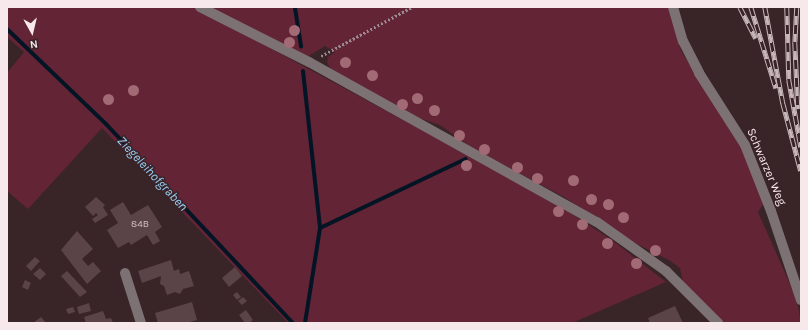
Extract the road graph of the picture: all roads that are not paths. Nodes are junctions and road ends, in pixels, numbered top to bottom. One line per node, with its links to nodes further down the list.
1 (200, 7): 6 (street)
2 (673, 7): 4 (street, Schwarzer Weg)
3 (125, 273): 5 (street)
4 (801, 300)
5 (141, 323)
6 (718, 323)

